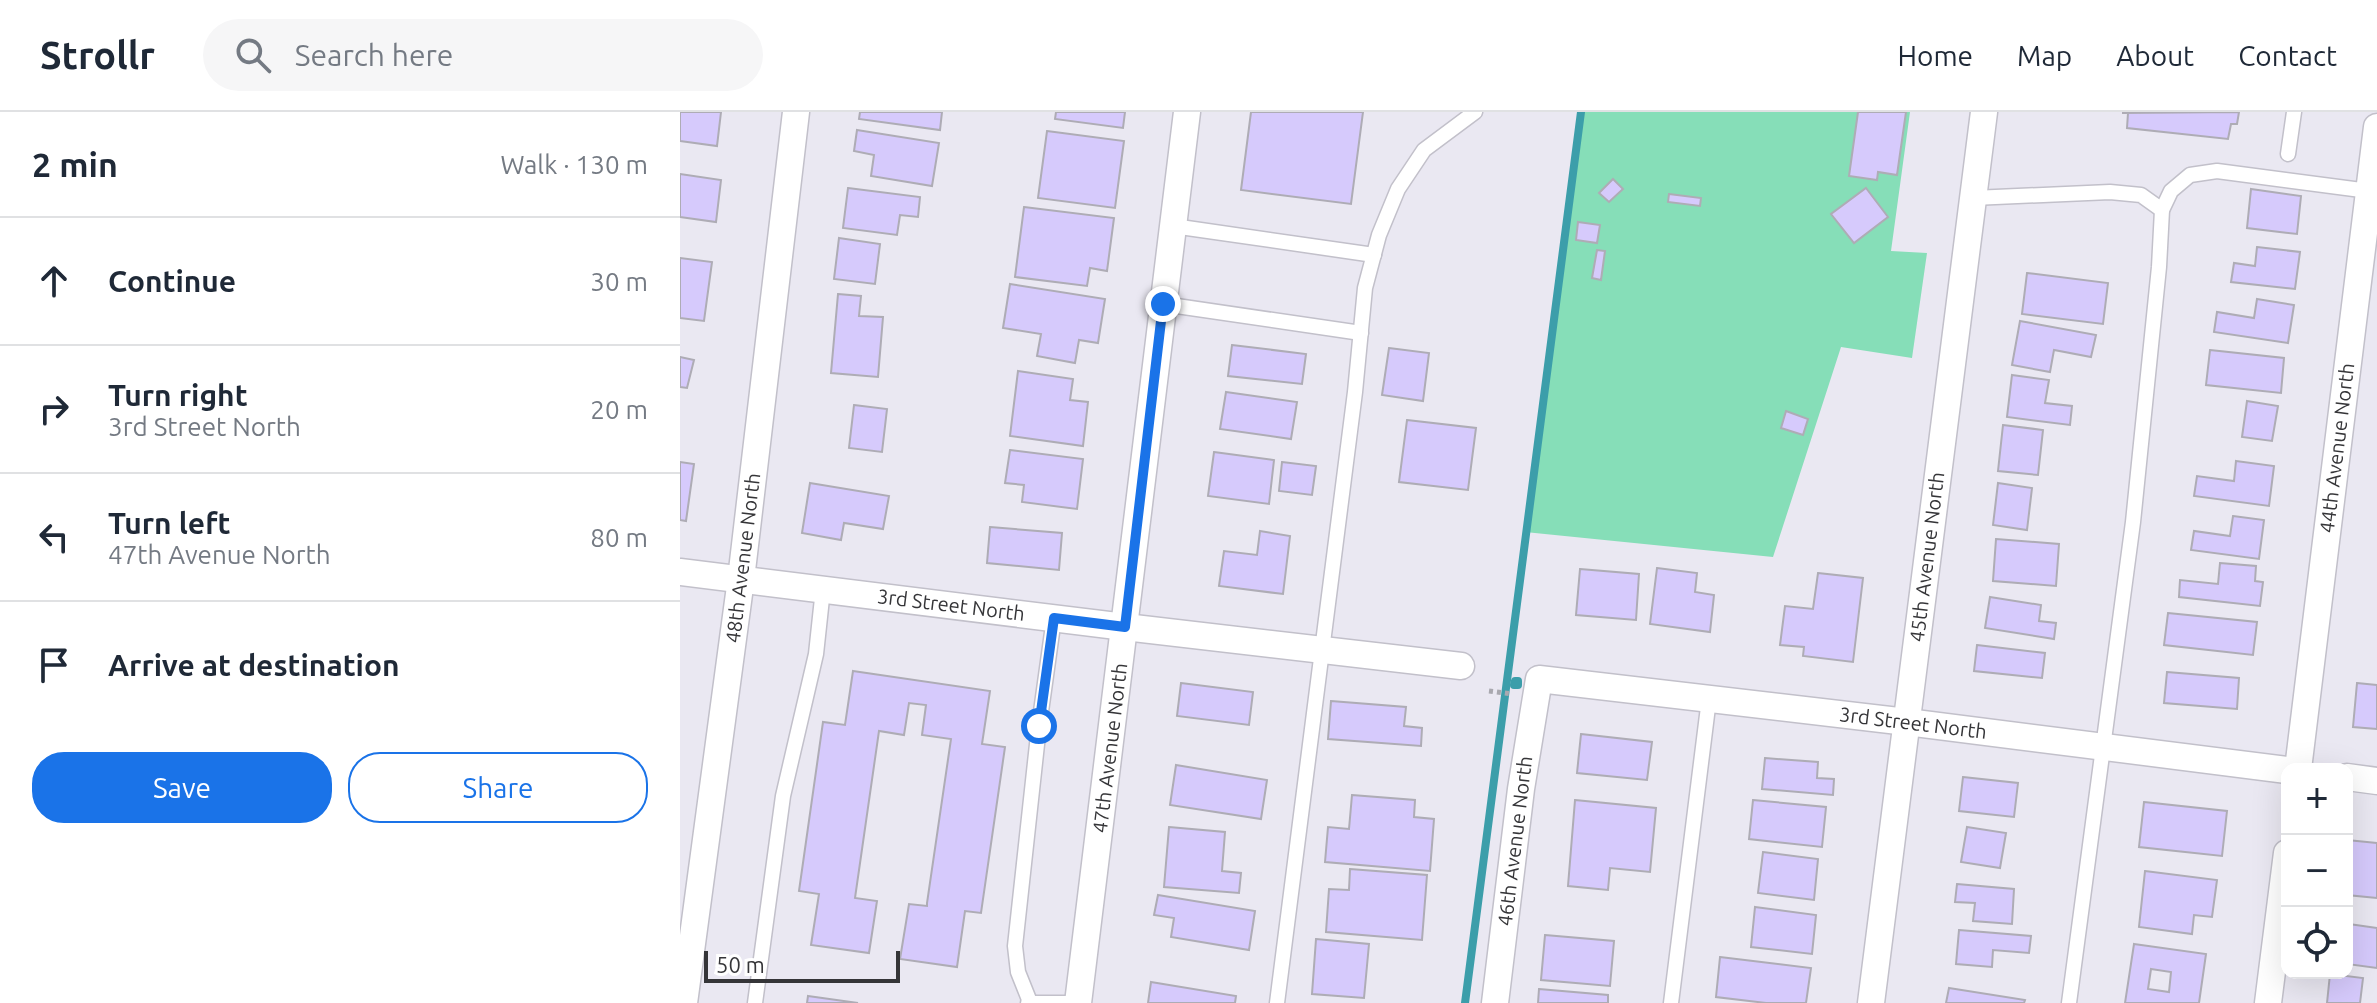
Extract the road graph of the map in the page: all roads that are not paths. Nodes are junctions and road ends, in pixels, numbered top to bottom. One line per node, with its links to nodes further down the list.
1 (796, 112): 16 (street, 48th Avenue North)
2 (1187, 112): 11 (street, 47th Avenue North)
3 (1475, 112): 12 (lane)
4 (1984, 112): 9 (street, 45th Avenue North)
5 (2294, 112): 7 (lane)
6 (2377, 127): 8 (street, 44th Avenue North)
7 (2288, 154)
8 (2369, 191): 10 (lane); 26 (street, 44th Avenue North)
9 (1973, 198): 10 (lane); 24 (street, 45th Avenue North)
10 (2162, 210): 25 (lane)
11 (1173, 226): 12 (lane); 13 (street, 47th Avenue North)
12 (1374, 255): 14 (lane)
13 (1163, 304): 14 (lane); 19 (street, 47th Avenue North)
14 (1361, 333): 20 (lane)
15 (680, 572): 16 (street, 3rd Street North)
16 (741, 579): 17 (street, 3rd Street North); 32 (street, 48th Avenue North)
17 (823, 589): 18 (street, 3rd Street North); 33 (lane)
18 (1054, 618): 19 (street, 3rd Street North); 31 (lane)
19 (1125, 627): 20 (street, 3rd Street North); 35 (street, 47th Avenue North)
20 (1322, 649): 21 (street, 3rd Street North); 36 (lane)
21 (1461, 666)
22 (1539, 679): 23 (street, 3rd Street North); 37 (street, 46th Avenue North)
23 (1709, 699): 24 (street, 3rd Street North); 38 (lane)
24 (1907, 722): 25 (street, 3rd Street North); 39 (street, 45th Avenue North)
25 (2103, 747): 27 (street, 3rd Street North); 40 (lane)
26 (2299, 763)
27 (2281, 769)
28 (2353, 778): 29 (street)
29 (2377, 781)
30 (2281, 900): 41 (street)
31 (1029, 1002): 34 (lane)
32 (684, 1003)
33 (755, 1003)
34 (1071, 1003)
35 (1078, 1003)
36 (1277, 1003)
37 (1495, 1003)
38 (1671, 1003)
39 (1871, 1003)
40 (2069, 1003)
41 (2268, 1003)

